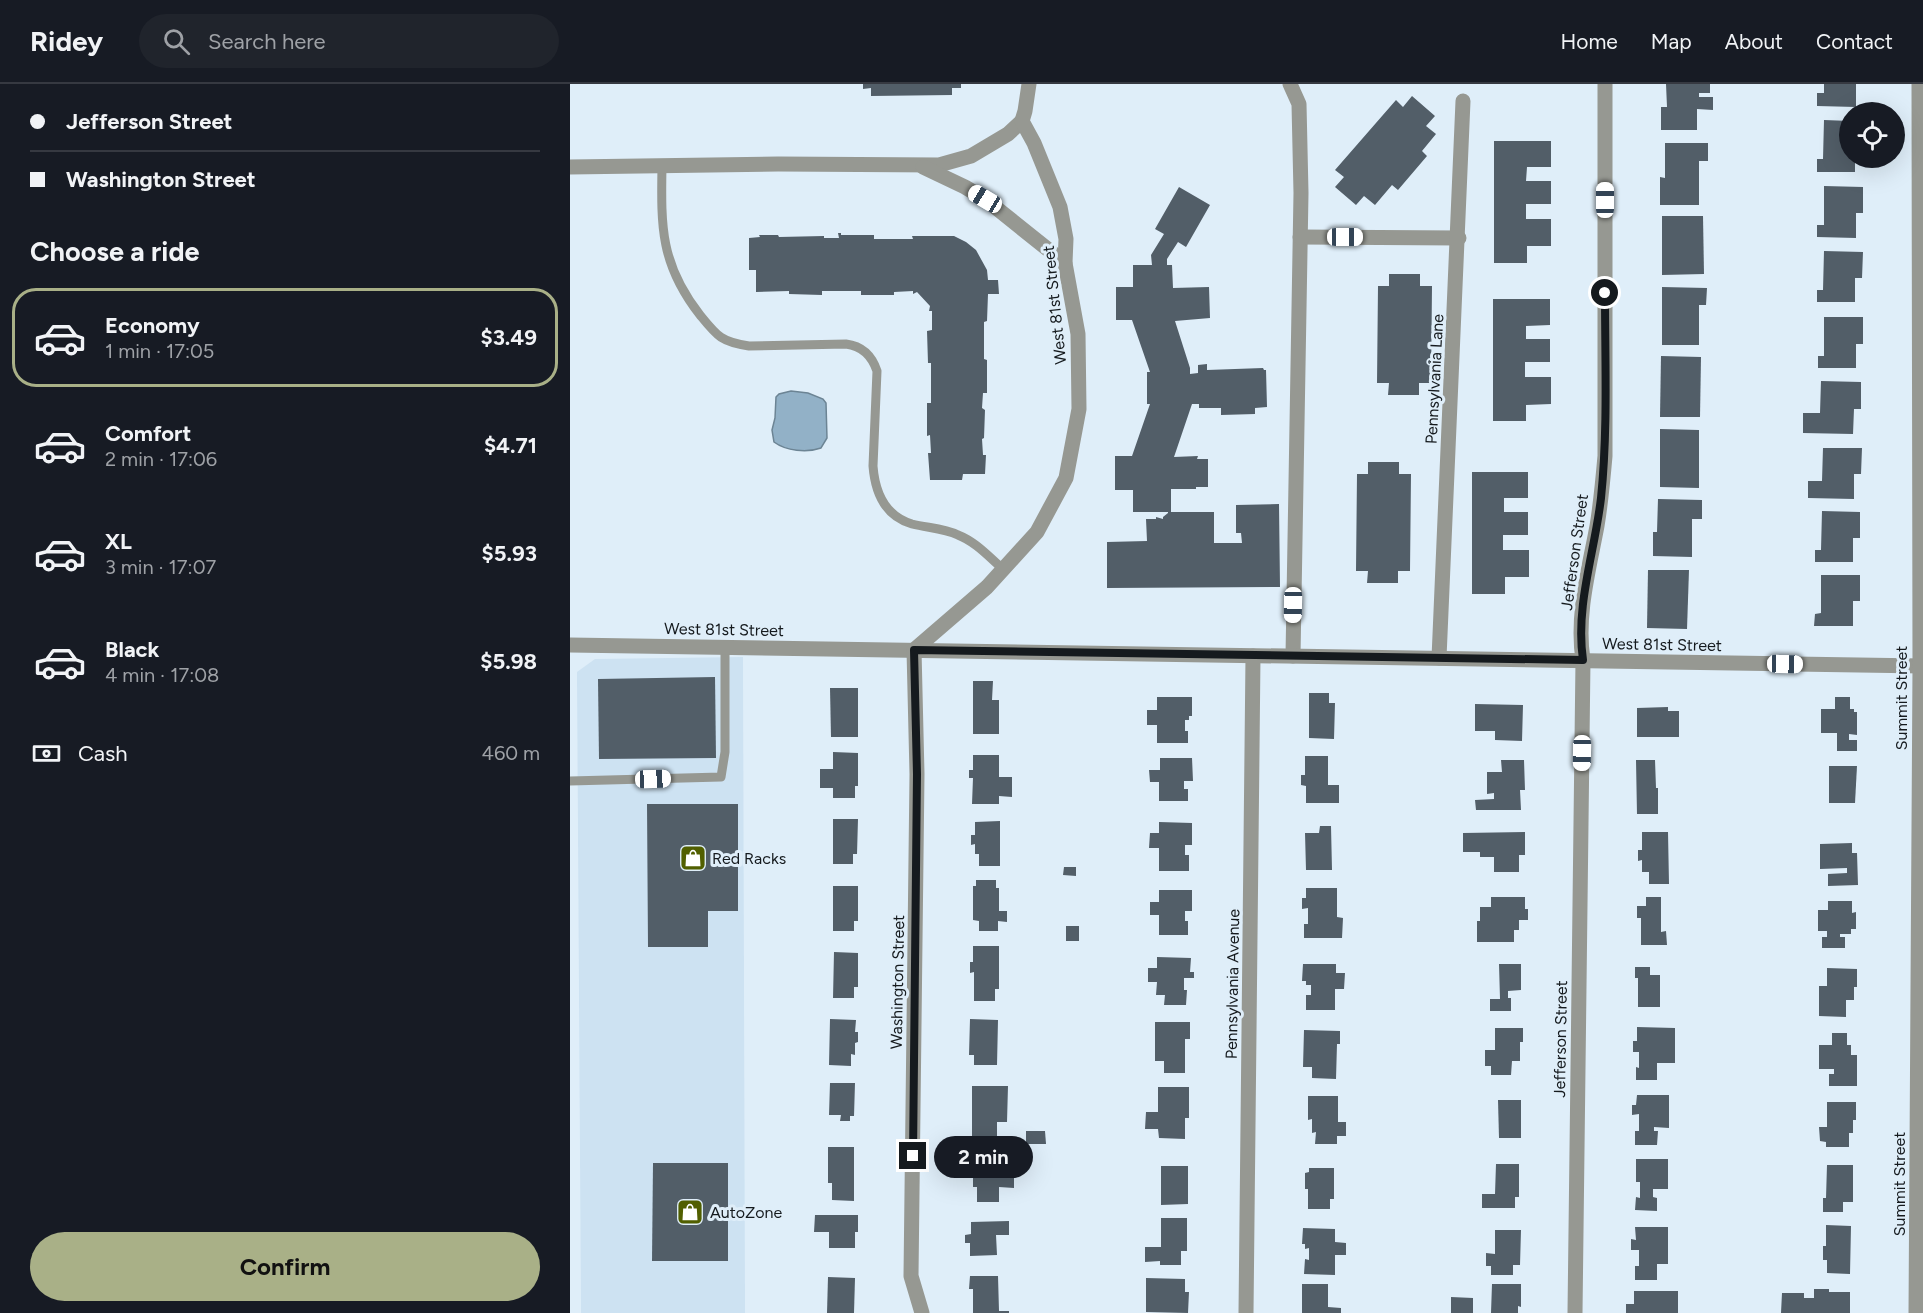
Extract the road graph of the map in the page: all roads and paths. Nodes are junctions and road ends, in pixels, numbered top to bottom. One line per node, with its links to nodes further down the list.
1 (1029, 84): 6 (street)
2 (1290, 84): 10 (street)
3 (1605, 84): 20 (street, Jefferson Street)
4 (1919, 84): 21 (street, Summit Street)
5 (1463, 101): 11 (street, Pennsylvania Lane)
6 (1022, 121): 8 (street); 12 (street, West 81st Street)
7 (662, 165): 8 (street); 9 (street); 13 (lane)
8 (920, 166): 12 (street)
9 (570, 167)
10 (1300, 237): 11 (street); 18 (street)
11 (1459, 238): 19 (street, Pennsylvania Lane)
12 (1065, 263): 13 (street, West 81st Street)
13 (1003, 569): 16 (street, West 81st Street)
14 (570, 645): 15 (street, West 81st Street)
15 (725, 647): 16 (street, West 81st Street); 22 (lane)
16 (914, 650): 17 (street, West 81st Street); 23 (street, Washington Street)
17 (1253, 656): 18 (street, West 81st Street); 24 (street, Pennsylvania Avenue)
18 (1293, 656): 19 (street, West 81st Street)
19 (1439, 658): 20 (street, West 81st Street)
20 (1583, 660): 21 (street, West 81st Street); 25 (street, Jefferson Street)
21 (1921, 666): 26 (street, Summit Street)
22 (570, 781)
23 (922, 1313)
24 (1246, 1313)
25 (1575, 1313)
26 (1916, 1313)

